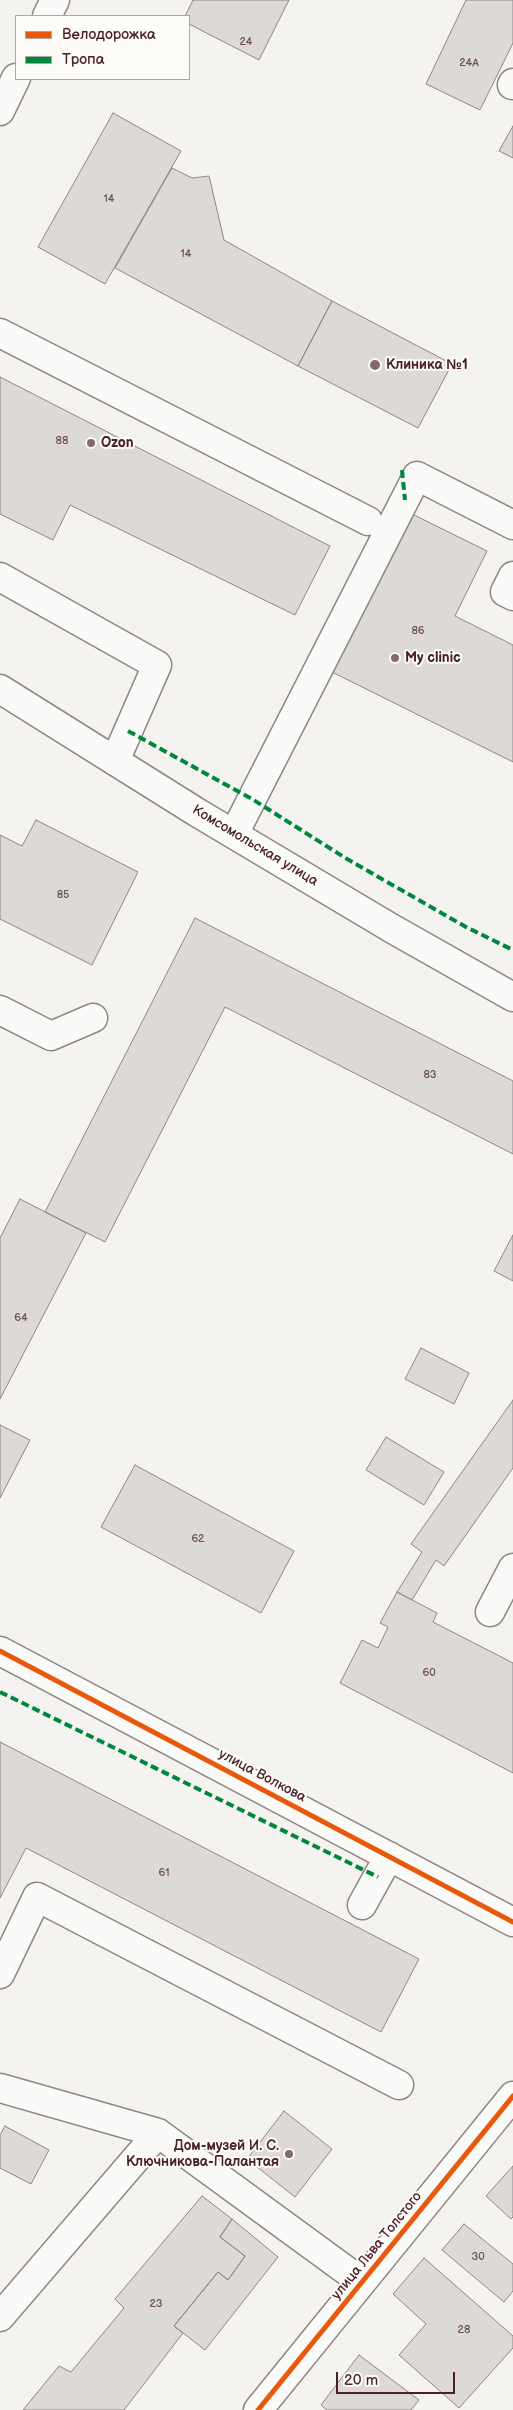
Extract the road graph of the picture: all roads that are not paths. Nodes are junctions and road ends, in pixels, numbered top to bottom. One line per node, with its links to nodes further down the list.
1 (55, 0): 2 (street)
2 (48, 15)
3 (15, 80): 4 (street)
4 (0, 111)
5 (0, 333): 6 (street)
6 (368, 521)
7 (513, 525): 13 (street)
8 (513, 576): 10 (street)
9 (0, 577): 12 (street)
10 (513, 596)
11 (0, 689): 12 (street, Комсомольская улица)
12 (115, 761): 13 (street, Комсомольская улица)
13 (234, 834): 14 (street, Комсомольская улица)
14 (513, 997)
15 (0, 1010): 16 (street)
16 (93, 1018)
17 (513, 1568): 18 (street)
18 (490, 1612)
19 (0, 1651): 20 (street, улица Волкова)
20 (389, 1856): 21 (street); 22 (street, улица Волкова)
21 (362, 1905)
22 (513, 1922)
23 (0, 1974): 24 (street)
24 (399, 2085)
25 (0, 2088): 27 (street)
26 (513, 2096): 28 (street, улица Льва Толстого)
27 (158, 2133): 28 (street); 29 (street)
28 (362, 2282): 30 (street, улица Льва Толстого)
29 (0, 2317)
30 (258, 2410)

